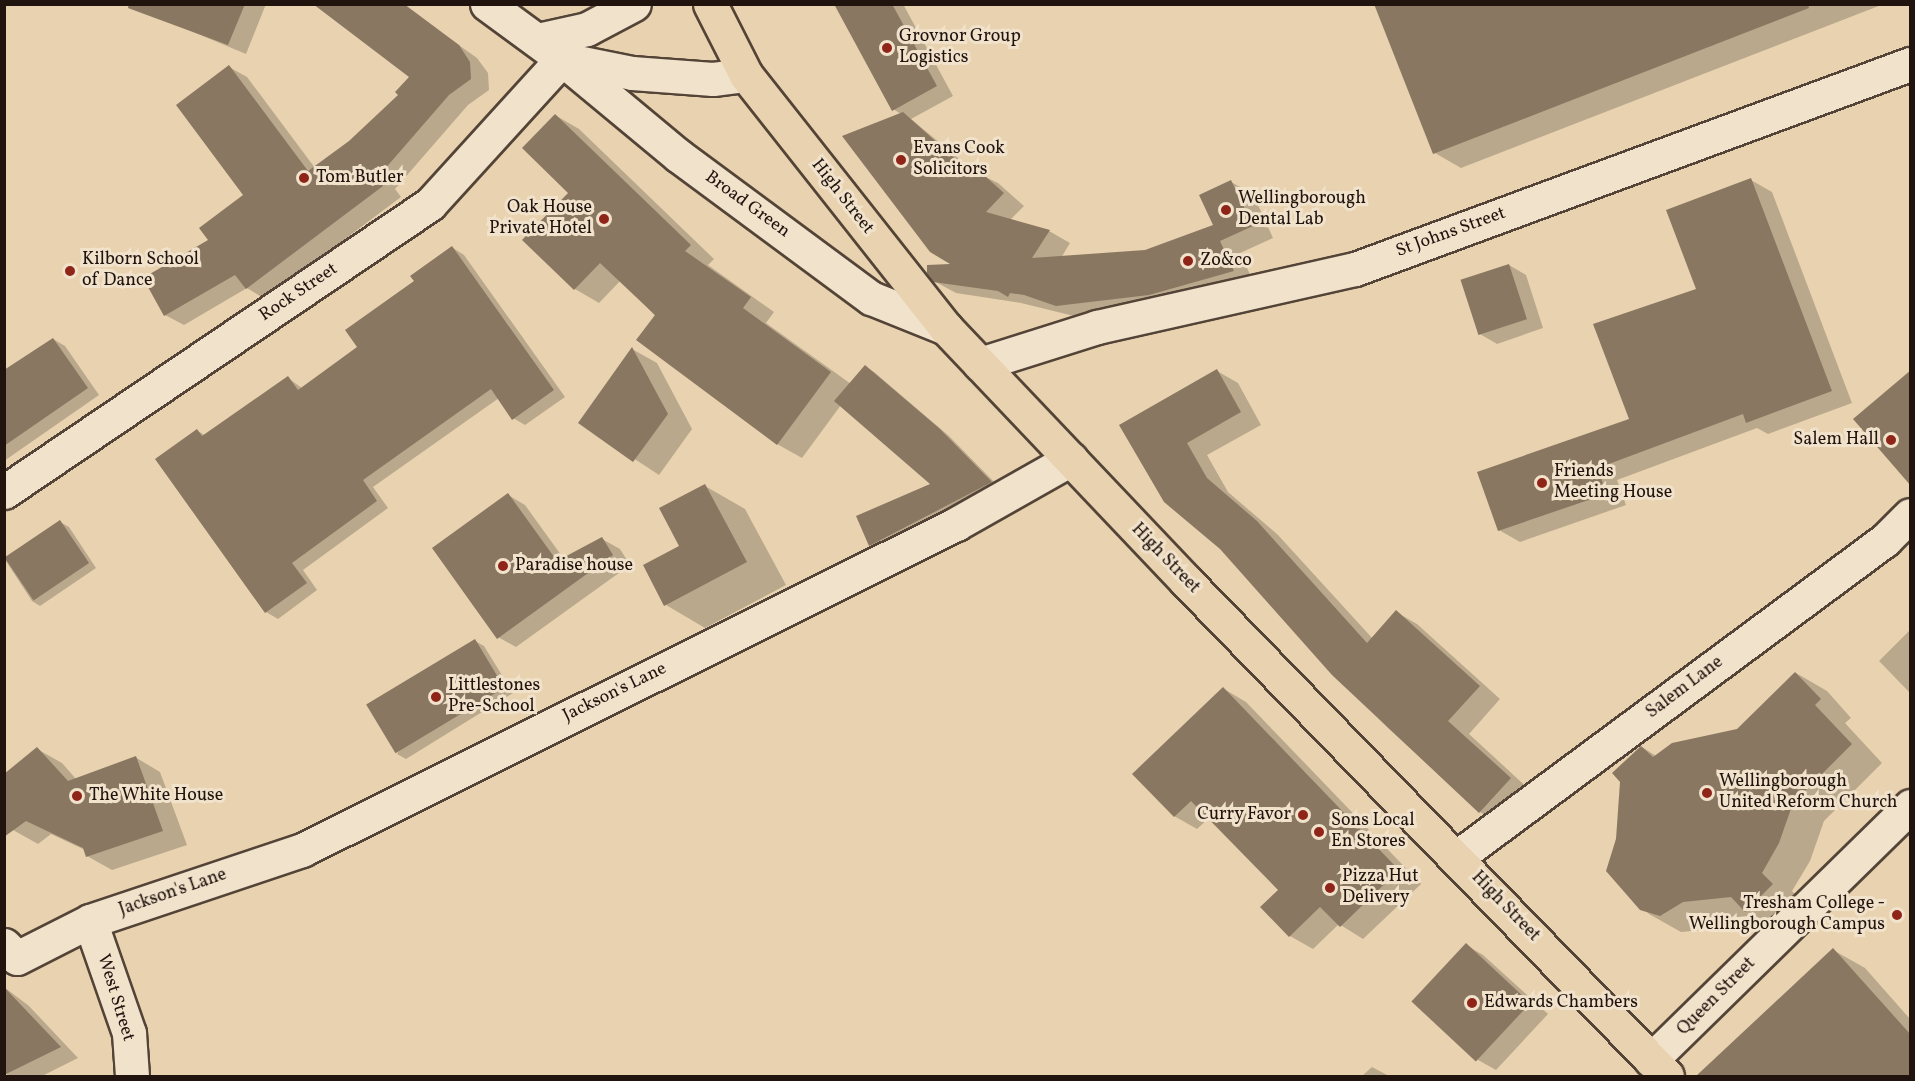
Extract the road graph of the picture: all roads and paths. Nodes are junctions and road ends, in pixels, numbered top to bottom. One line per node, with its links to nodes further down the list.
1 (487, 4): 4 (street, Broad Green)
2 (634, 4): 4 (street)
3 (710, 4): 6 (main road, High Street)
4 (550, 49): 6 (street, Broad Green); 7 (street, Broad Green); 10 (street, Rock Street)
5 (1911, 64): 8 (street, St Johns Street)
6 (746, 75): 7 (main road, High Street)
7 (946, 328): 8 (main road, High Street)
8 (980, 364): 9 (main road, High Street)
9 (1071, 459): 13 (main road, High Street); 14 (street, Jackson's Lane)
10 (4, 492)
11 (1911, 515): 13 (street, Salem Lane)
12 (1911, 806): 16 (street, Queen Street)
13 (1457, 857): 16 (main road, High Street)
14 (90, 921): 15 (street, Jackson's Lane); 17 (street, West Street)
15 (10, 952)
16 (1659, 1068)
17 (132, 1077)

